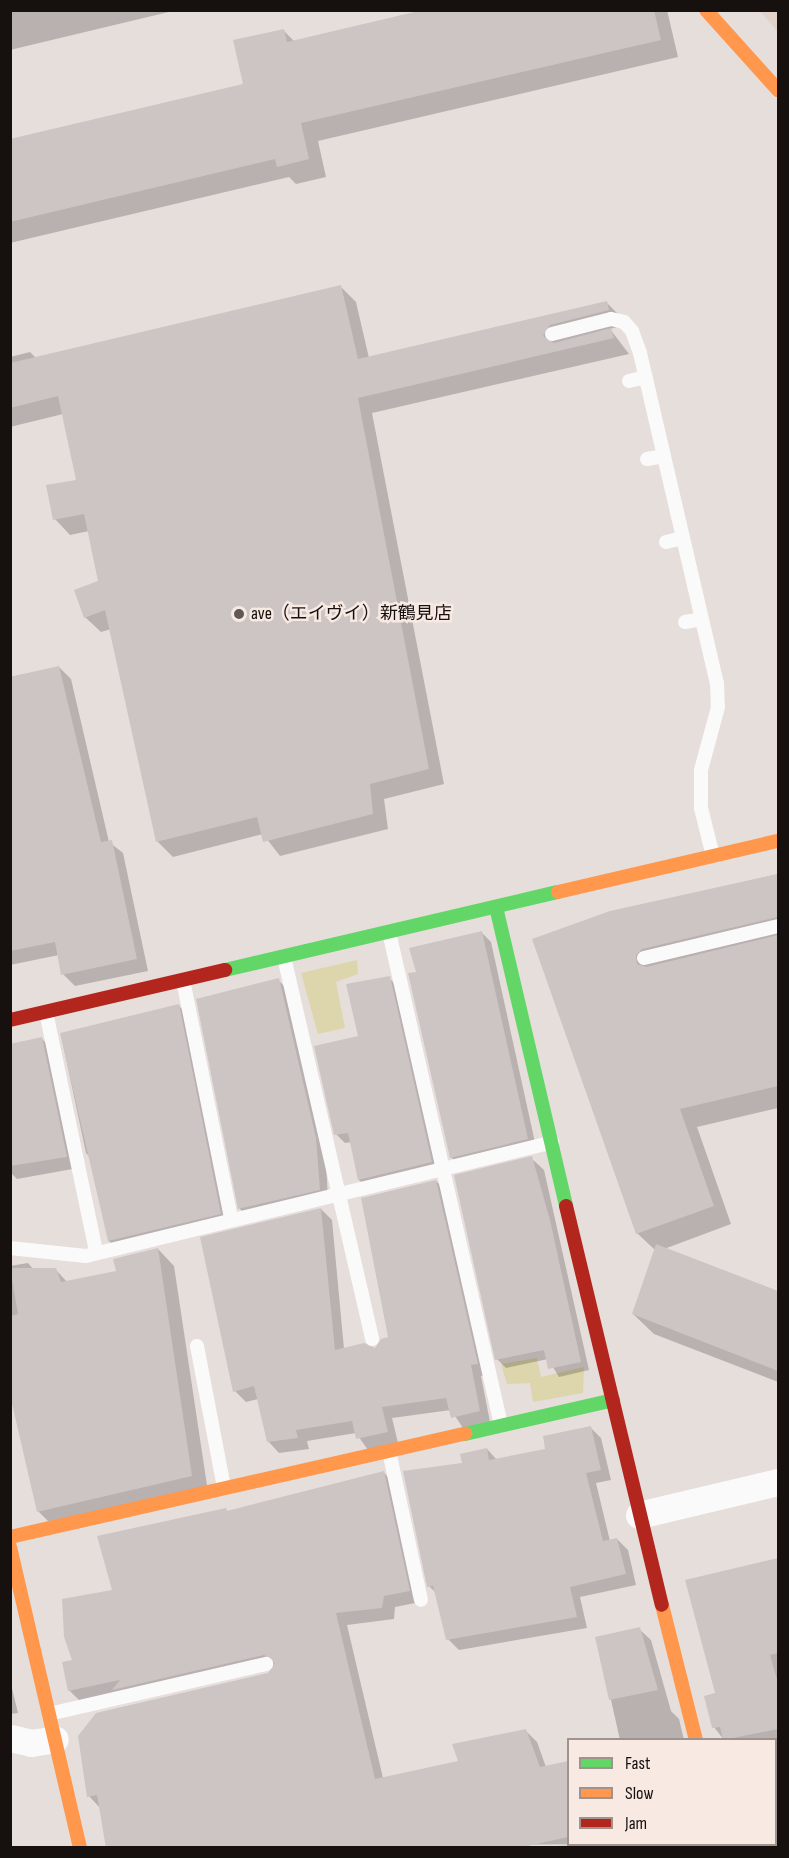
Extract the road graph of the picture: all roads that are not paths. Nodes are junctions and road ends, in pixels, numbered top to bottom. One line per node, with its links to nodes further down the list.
1 (706, 10): 2 (street)
2 (778, 90)
3 (552, 334): 4 (lane)
4 (646, 377): 5 (lane); 6 (lane)
5 (629, 381)
6 (664, 456): 7 (lane); 8 (lane)
7 (647, 459)
8 (683, 537): 9 (lane); 10 (lane)
9 (666, 542)
10 (702, 619): 11 (lane); 13 (lane)
11 (685, 622)
12 (778, 841): 13 (street)
13 (713, 856): 14 (street)
14 (496, 907): 16 (street); 22 (street)
15 (778, 926): 18 (lane)
16 (389, 932): 17 (street); 23 (lane)
17 (284, 957): 19 (street); 24 (lane)
18 (644, 958)
19 (183, 980): 20 (street); 25 (lane)
20 (46, 1012): 21 (street); 27 (lane)
21 (10, 1020)
22 (552, 1142): 23 (lane); 30 (street)
23 (443, 1168): 24 (lane); 31 (lane)
24 (338, 1193): 25 (lane); 28 (lane)
25 (231, 1220): 27 (lane)
26 (10, 1248): 27 (lane)
27 (96, 1252)
28 (372, 1339)
29 (196, 1346): 34 (lane)
30 (613, 1400): 31 (street); 35 (street)
31 (501, 1425): 32 (street)
32 (389, 1451): 34 (street); 38 (lane)
33 (778, 1482): 35 (street)
34 (224, 1488): 36 (street)
35 (639, 1515): 42 (street)
36 (10, 1537)
37 (10, 1547): 40 (street)
38 (421, 1600)
39 (266, 1664): 40 (lane)
40 (52, 1727): 41 (street); 43 (street)
41 (10, 1738)
42 (695, 1738)
43 (80, 1848)

